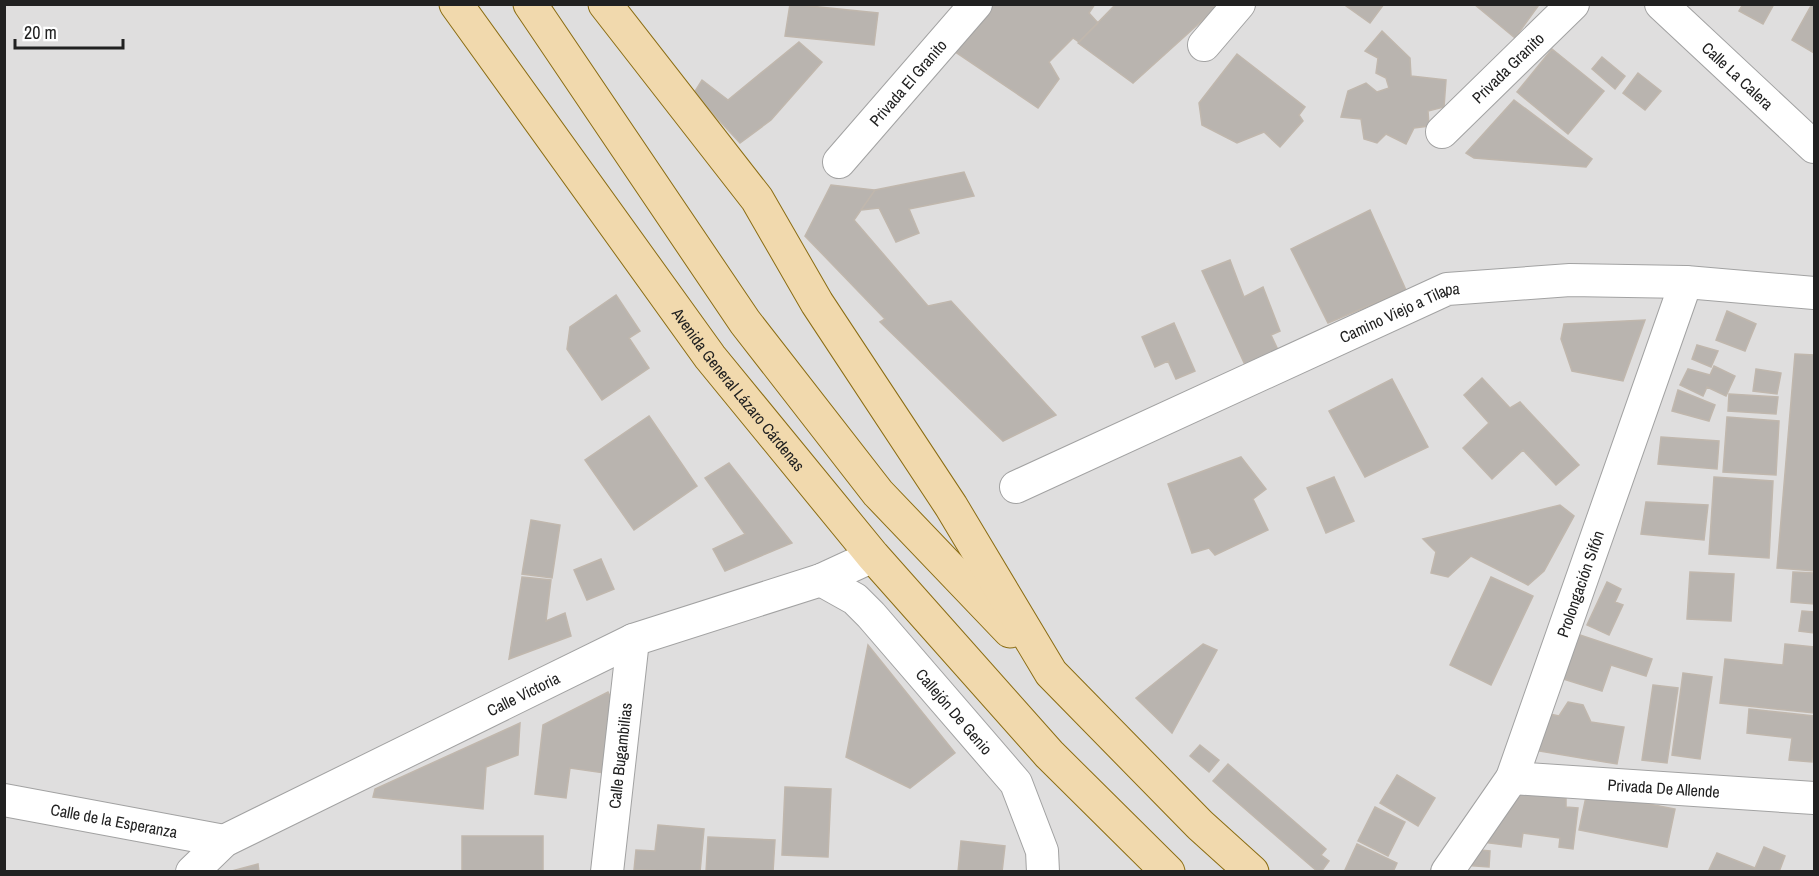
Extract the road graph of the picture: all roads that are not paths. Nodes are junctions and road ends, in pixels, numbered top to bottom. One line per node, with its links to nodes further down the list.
1 (456, 4): 15 (main road, Avenida General Lázaro Cárdenas)
2 (530, 4): 18 (main road)
3 (605, 4): 18 (main road)
4 (976, 4): 11 (street, Privada El Granito)
5 (1239, 4): 8 (street)
6 (1573, 4): 9 (street, Privada Granito)
7 (1661, 4): 10 (street, Calle La Calera)
8 (1204, 45)
9 (1442, 132)
10 (1815, 147)
11 (839, 162)
12 (1686, 282): 13 (street, Camino Viejo a Tilapa); 14 (street, Camino Viejo a Tilapa); 19 (street, Prolongación Sifón)
13 (1815, 293)
14 (1016, 487)
15 (873, 556): 16 (street, Calle Victoria); 26 (main road, Avenida General Lázaro Cárdenas)
16 (821, 580): 17 (street, Calle Victoria); 25 (street, Callejón De Genio)
17 (633, 640): 22 (street, Calle Victoria); 24 (street, Calle Bugambilias)
18 (1051, 673): 27 (main road)
19 (1512, 778): 20 (street, Privada De Allende); 28 (street, Prolongación Sifón)
20 (1815, 798)
21 (4, 800): 22 (street, Calle de la Esperanza)
22 (224, 841): 23 (street, Calle Victoria)
23 (192, 872)
24 (607, 872)
25 (1043, 872)
26 (1168, 872)
27 (1252, 872)
28 (1447, 872)

